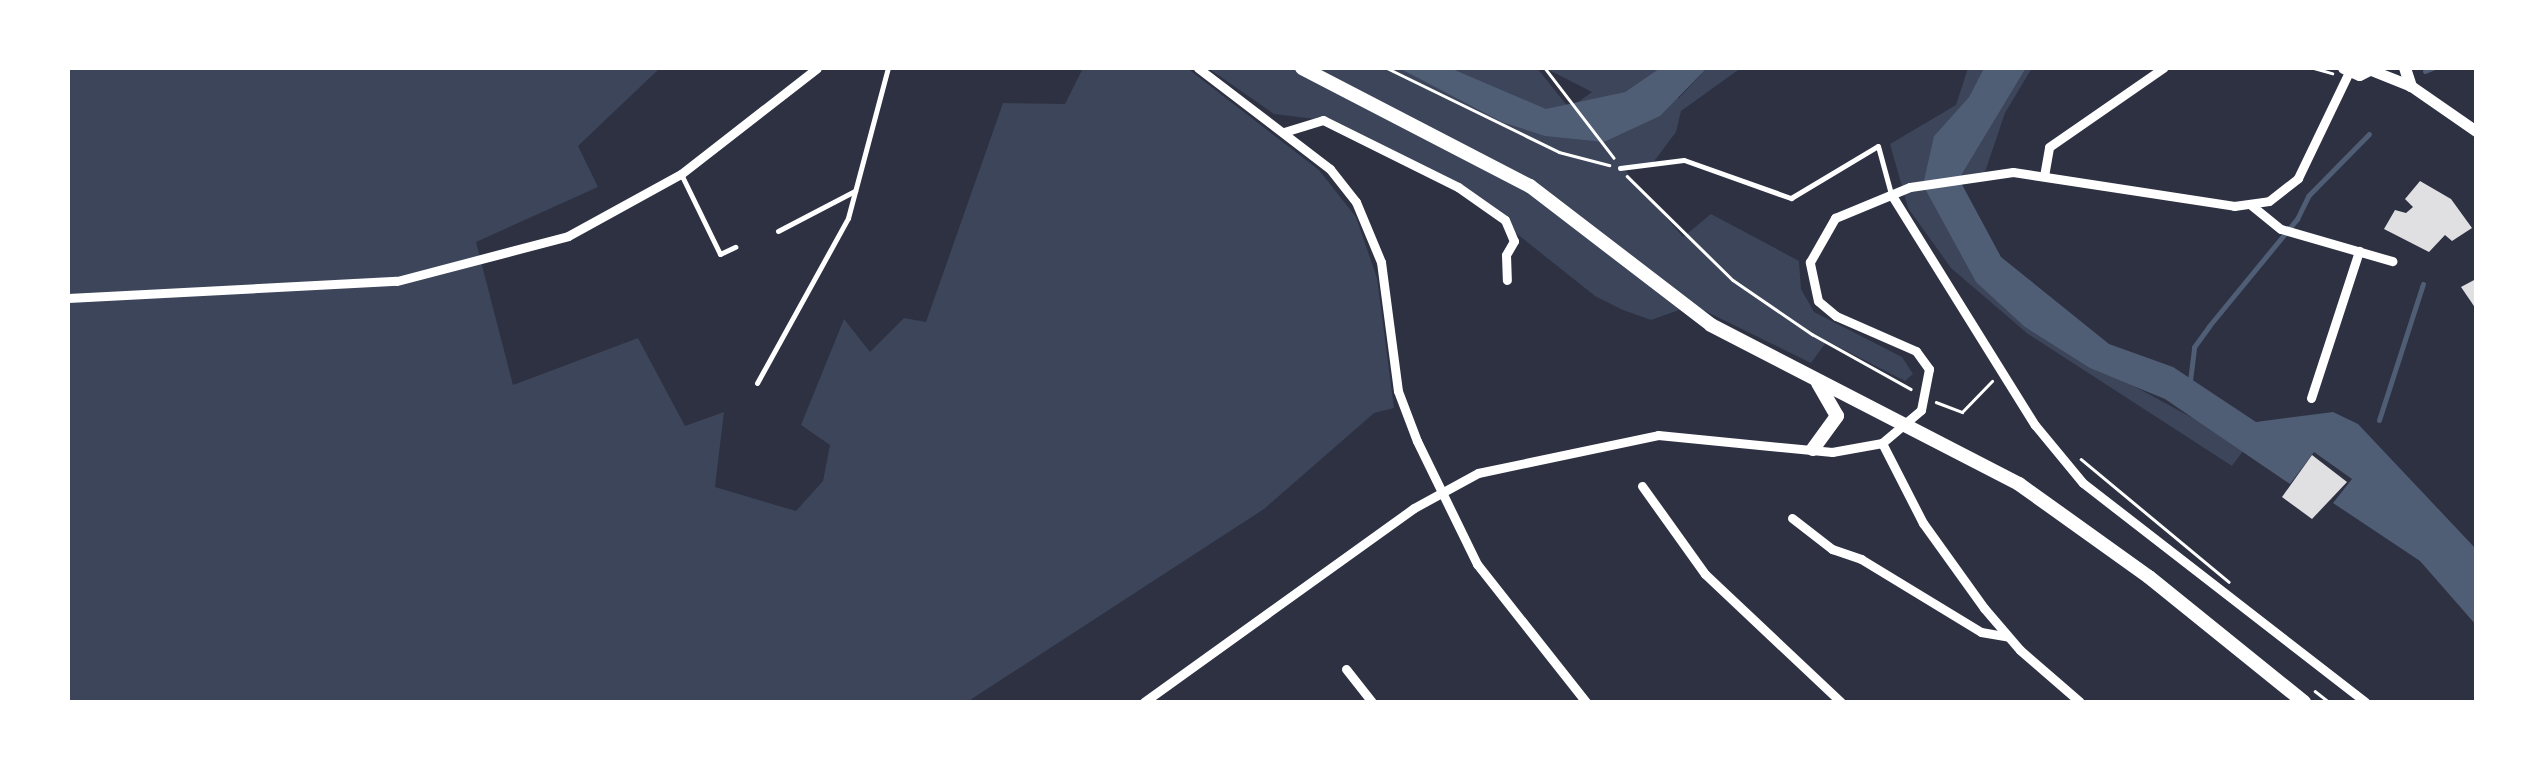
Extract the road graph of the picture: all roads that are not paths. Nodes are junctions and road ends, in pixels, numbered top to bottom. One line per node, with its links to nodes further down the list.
1 (817, 68): 13 (street)
2 (888, 68): 15 (lane)
3 (1198, 68): 11 (street)
4 (1302, 68): 24 (main road)
5 (2163, 68): 14 (street)
6 (2405, 68): 9 (main road)
7 (2372, 69): 8 (main road); 9 (street)
8 (2341, 71): 17 (street)
9 (2411, 86): 10 (street)
10 (2476, 131)
11 (1284, 132): 22 (street); 31 (street)
12 (1620, 168): 16 (lane)
13 (681, 174): 19 (lane); 23 (street)
14 (2044, 176): 16 (street); 17 (street)
15 (857, 190): 18 (lane); 25 (lane)
16 (1891, 194): 27 (street); 41 (street)
17 (2251, 206): 20 (street)
18 (778, 231)
19 (735, 247)
20 (2359, 250): 21 (street); 26 (street)
21 (2392, 261)
22 (1507, 280)
23 (68, 298)
24 (1815, 379): 27 (main road); 29 (main road)
25 (757, 383)
26 (2310, 398)
27 (1903, 421): 28 (street); 40 (main road)
28 (1882, 443): 29 (street); 33 (street)
29 (1813, 449): 31 (street)
30 (1642, 486): 38 (street)
31 (1443, 488): 35 (street); 37 (street)
32 (1792, 518): 33 (street)
33 (2008, 637): 39 (street)
34 (1346, 668): 36 (street)
35 (1144, 702)
36 (1372, 702)
37 (1586, 702)
38 (1841, 702)
39 (2080, 702)
40 (2304, 702)
41 (2365, 702)

